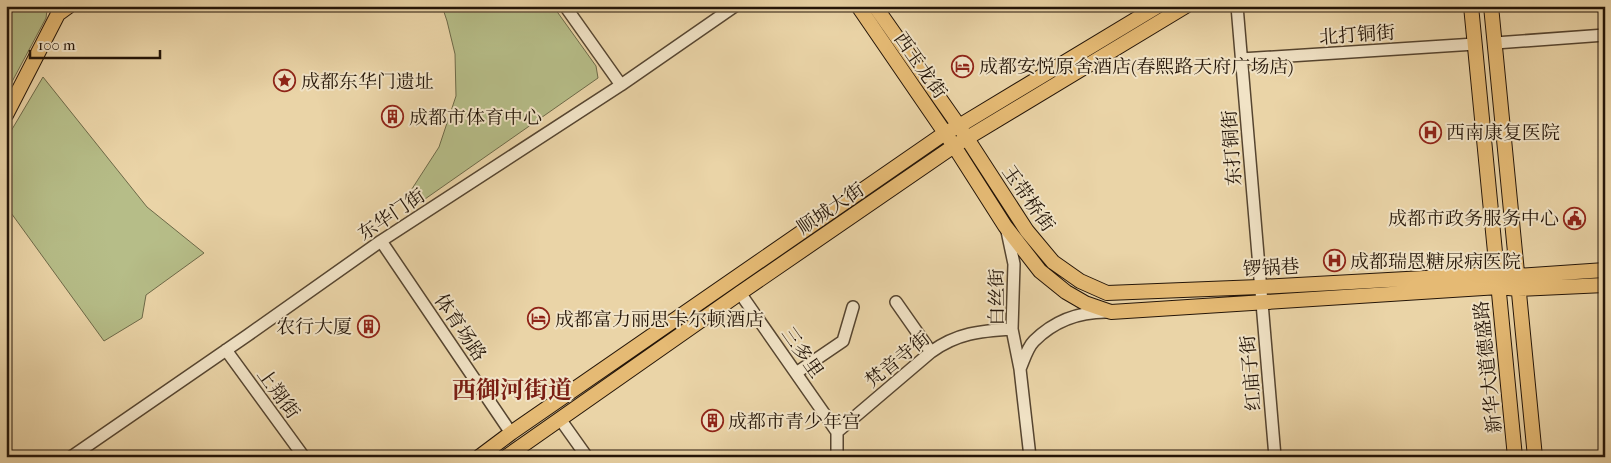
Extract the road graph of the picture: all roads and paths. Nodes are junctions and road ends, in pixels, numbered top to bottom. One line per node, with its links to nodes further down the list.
1 (565, 6): 15 (street)
2 (735, 6): 15 (street, 东华门街)
3 (858, 6): 18 (main road, 西玉龙街)
4 (875, 6): 17 (main road, 西玉龙街)
5 (1158, 6): 17 (main road, 顺城大街)
6 (1186, 6): 19 (main road, 顺城大街)
7 (1236, 6): 14 (street, 东打铜街)
8 (1471, 6): 13 (main road, 新华大道德盛路)
9 (1491, 6): 12 (main road, 新华大道德盛路)
10 (61, 9): 16 (main road)
11 (1605, 35): 12 (street)
12 (1494, 43): 26 (main road, 新华大道德盛路)
13 (1475, 44): 14 (street, 北打铜街); 25 (main road, 新华大道德盛路)
14 (1241, 59): 28 (street, 东打铜街)
15 (622, 85): 22 (street, 东华门街)
16 (6, 115)
17 (958, 126): 18 (main road, 顺城大街); 19 (main road, 玉带桥街)
18 (945, 133): 20 (main road, 西玉龙街); 41 (main road, 顺城大街)
19 (966, 138): 20 (main road, 顺城大街); 24 (main road, 玉带桥街)
20 (954, 146): 21 (main road, 西玉龙街); 29 (main road, 顺城大街)
21 (1005, 226): 33 (main road, 西玉龙街); 34 (street, 白丝街)
22 (381, 241): 35 (street, 东华门街); 41 (street, 体育场路)
23 (1605, 270): 26 (main road)
24 (1080, 281): 28 (main road, 锣锅巷)
25 (1498, 281): 26 (main road); 28 (main road, 锣锅巷); 31 (main road, 锣锅巷); 50 (main road, 新华大道德盛路)
26 (1518, 282): 27 (main road); 51 (main road, 新华大道德盛路)
27 (1605, 285)
28 (1259, 287): 31 (street, 红庙子街)
29 (740, 293): 38 (street, 三多里); 39 (main road, 顺城大街)
30 (896, 302): 36 (street)
31 (1261, 302): 33 (main road, 锣锅巷); 49 (street, 红庙子街)
32 (852, 307): 38 (street)
33 (1111, 312): 37 (street)
34 (1012, 329): 36 (street, 梵音寺街); 37 (street, 白丝街)
35 (226, 350): 42 (street, 东华门街); 43 (street, 上翔街)
36 (931, 352): 40 (street, 梵音寺街)
37 (1020, 369): 48 (street, 白丝街)
38 (796, 373): 40 (street, 三多里)
39 (560, 419): 45 (main road, 顺城大街); 46 (street)
40 (836, 432): 47 (street)
41 (511, 433): 44 (main road, 顺城大街)
42 (71, 457)
43 (304, 457)
44 (479, 457)
45 (506, 457)
46 (587, 457)
47 (837, 457)
48 (1030, 457)
49 (1275, 457)
50 (1515, 457)
51 (1535, 457)

